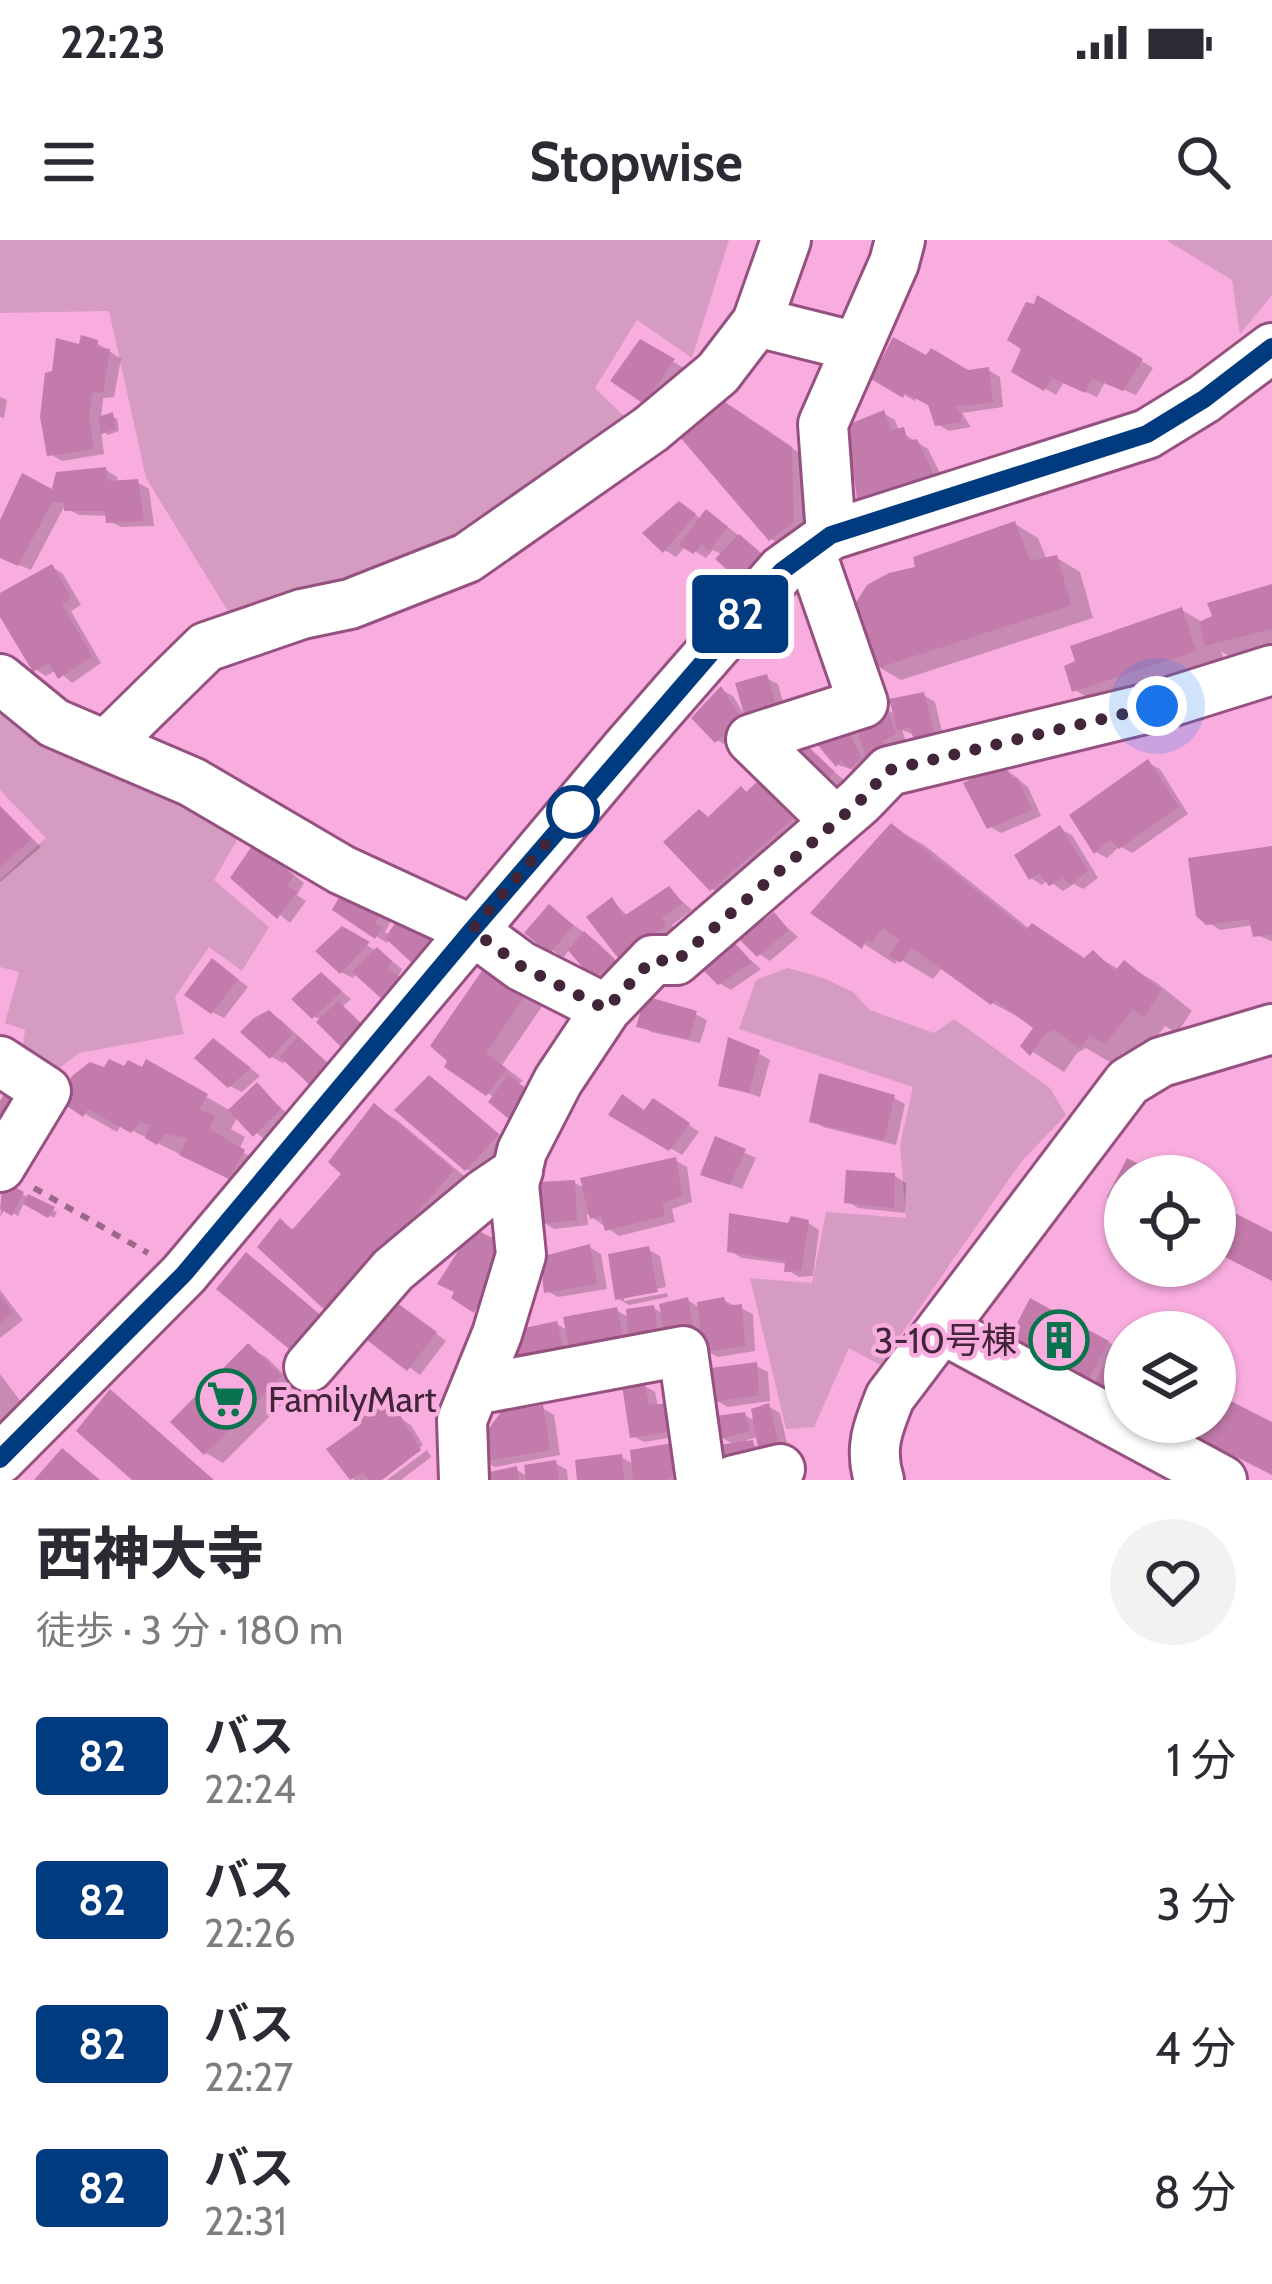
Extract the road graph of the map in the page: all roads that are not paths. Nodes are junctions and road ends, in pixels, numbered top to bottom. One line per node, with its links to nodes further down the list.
1 (786, 240): 3 (street)
2 (900, 240): 4 (street)
3 (757, 322): 4 (street); 9 (street)
4 (857, 347): 6 (street)
5 (1272, 348): 6 (street)
6 (821, 543): 10 (street); 11 (street)
7 (1272, 670): 10 (street)
8 (0, 679): 9 (street)
9 (106, 745): 11 (street)
10 (848, 812): 12 (street)
11 (472, 930): 12 (street); 20 (street)
12 (606, 1009): 15 (street)
13 (1272, 1029): 17 (street)
14 (0, 1061): 16 (street)
15 (518, 1172): 18 (street); 19 (street)
16 (10, 1174)
17 (942, 1329): 23 (street); 24 (street)
18 (309, 1367)
19 (475, 1390): 21 (street); 22 (street)
20 (0, 1459)
21 (464, 1480)
22 (700, 1480)
23 (878, 1480)
24 (1222, 1480)

